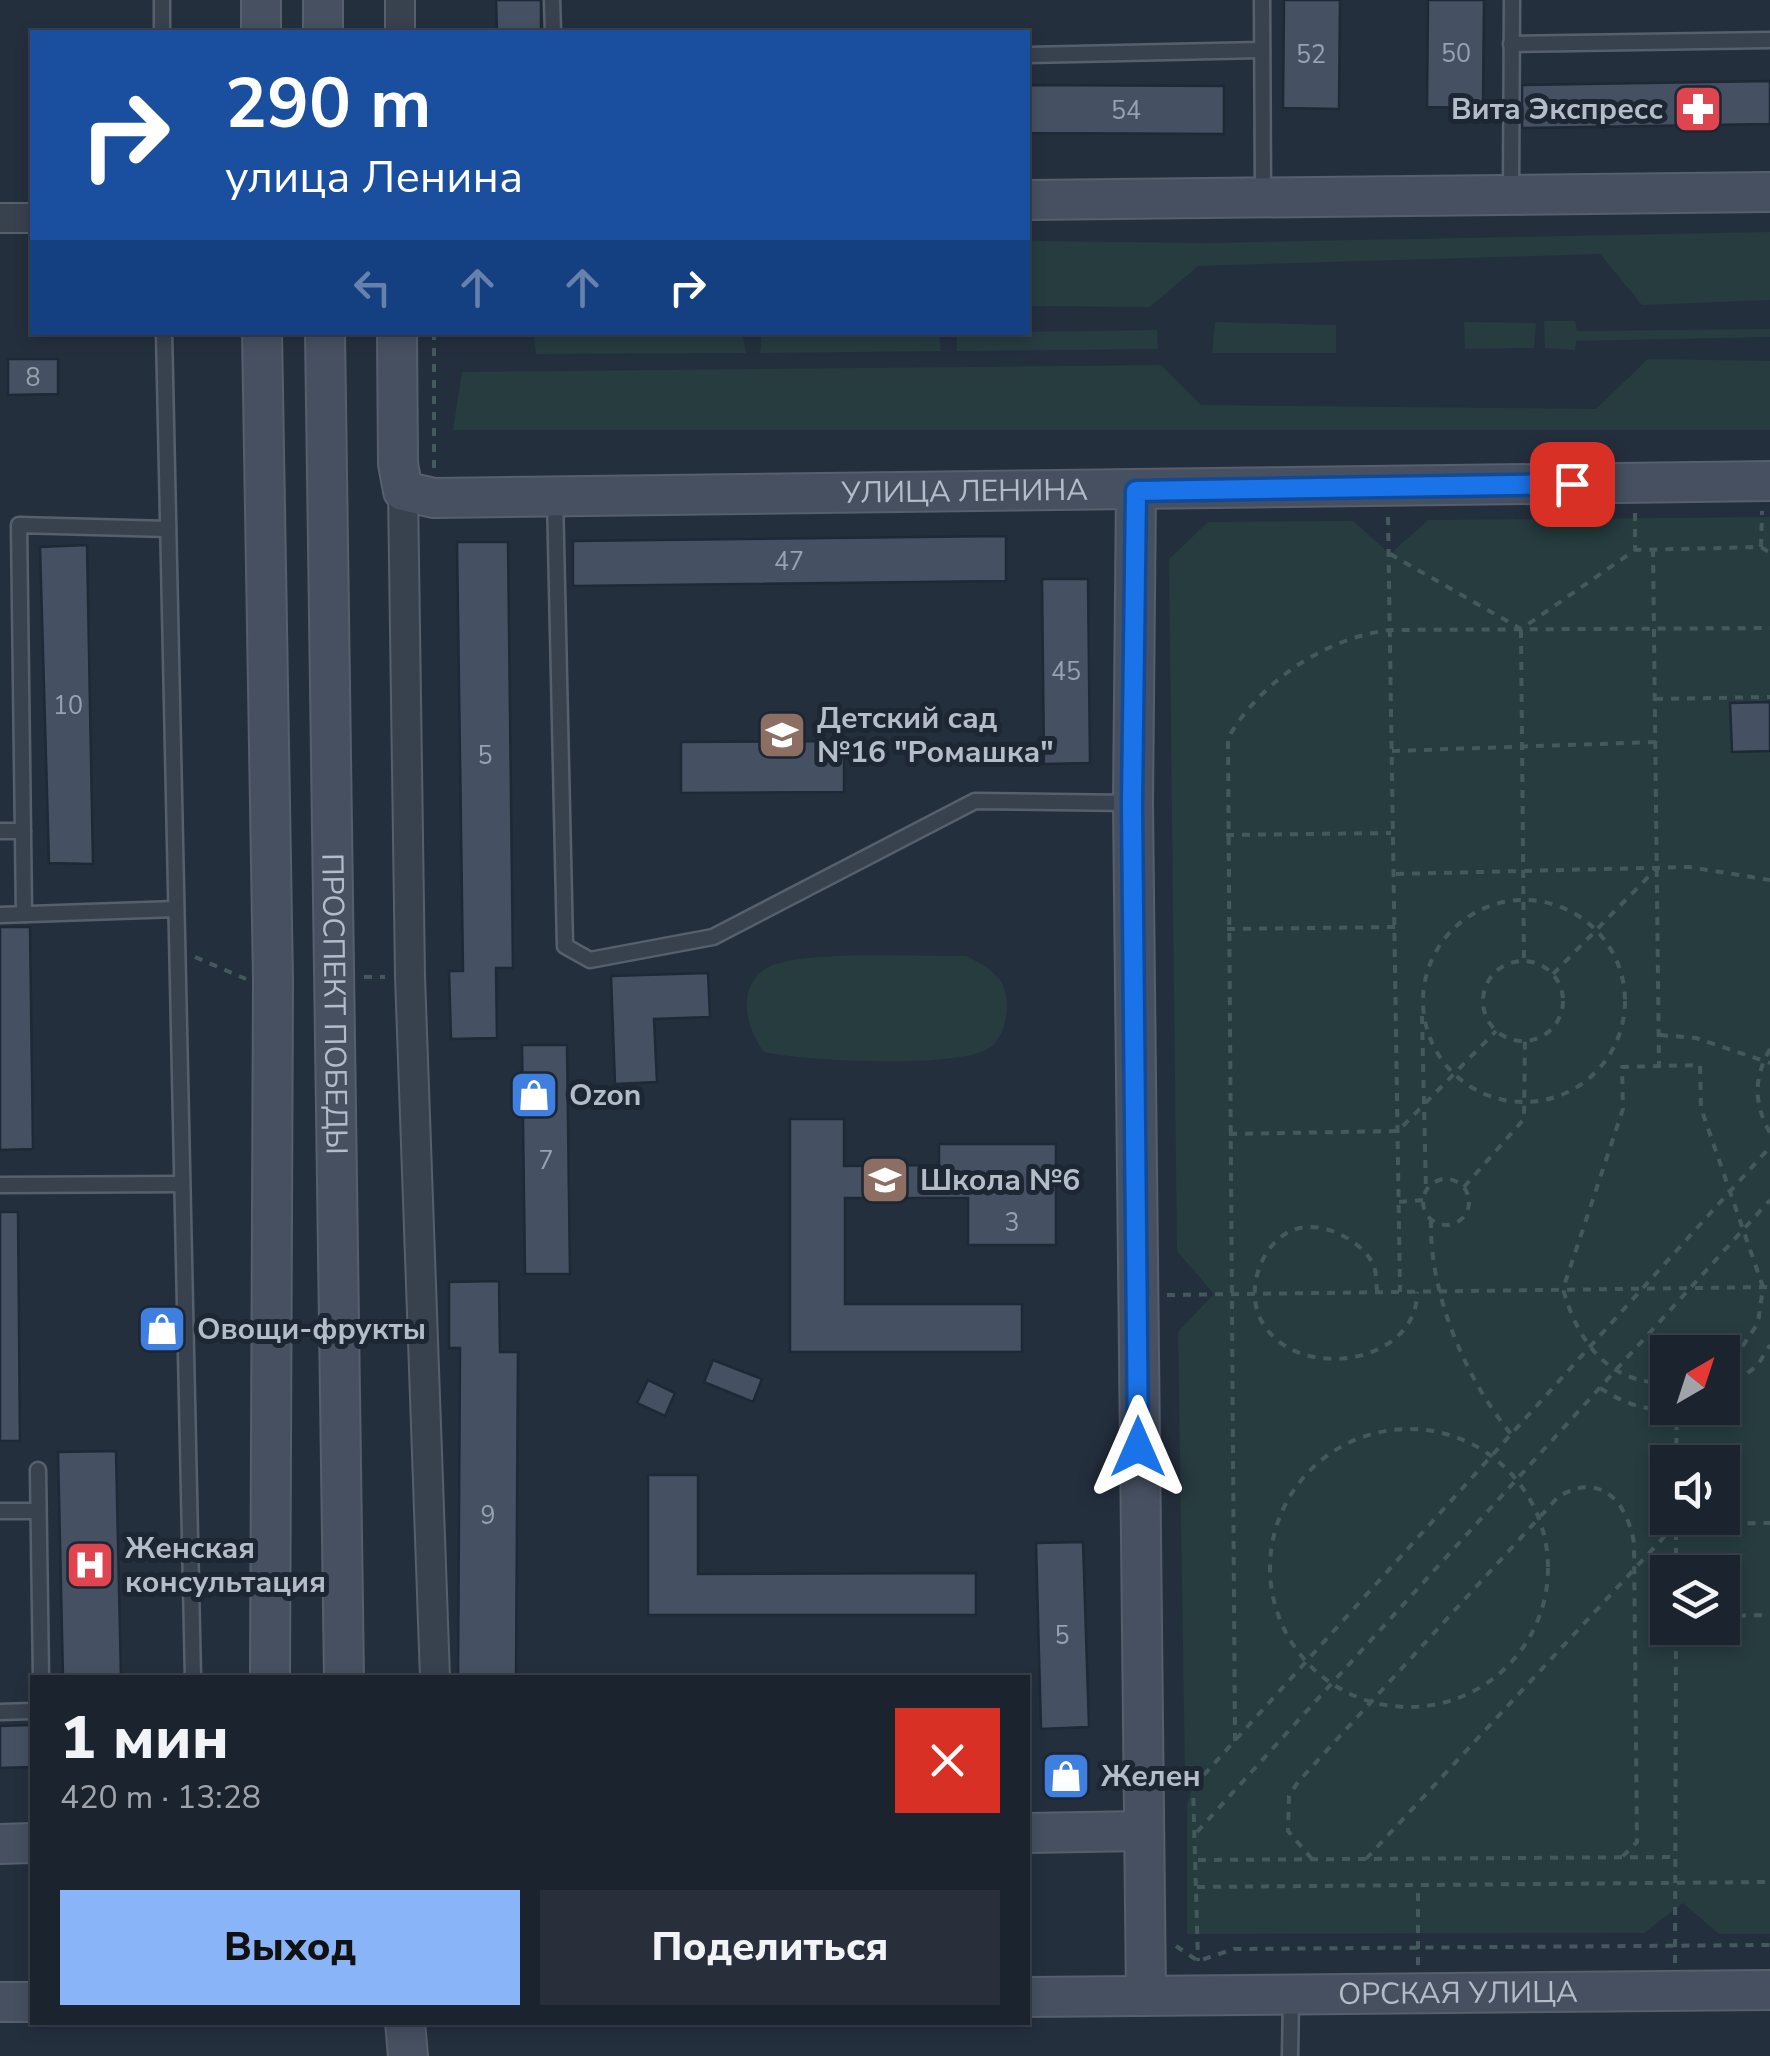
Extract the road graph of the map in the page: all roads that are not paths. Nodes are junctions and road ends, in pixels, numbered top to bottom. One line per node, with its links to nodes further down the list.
1 (162, 0): 8 (lane)
2 (261, 0): 9 (main road)
3 (323, 0): 10 (main road)
4 (400, 0): 11 (street)
5 (552, 0): 12 (lane)
6 (1262, 0): 15 (lane)
7 (1512, 0): 14 (lane)
8 (162, 30)
9 (261, 30)
10 (323, 30)
11 (400, 30)
12 (552, 30)
13 (1770, 40): 14 (lane)
14 (1512, 44): 18 (lane)
15 (1262, 50): 16 (lane); 19 (lane)
16 (1030, 54)
17 (1770, 192): 18 (main road)
18 (1511, 194): 19 (main road)
19 (1263, 198): 20 (main road)
20 (1030, 200)
21 (0, 218): 22 (street)
22 (30, 218)
23 (164, 335): 31 (lane)
24 (262, 335): 45 (main road, ПРОСПЕКТ ПОБЕДЫ)
25 (325, 335): 46 (main road, ПРОСПЕКТ ПОБЕДЫ)
26 (398, 335): 28 (main road)
27 (1136, 491): 29 (main road, УЛИЦА ЛЕНИНА); 30 (main road, УЛИЦА ЛЕНИНА); 32 (main road)
28 (418, 494): 29 (main road, УЛИЦА ЛЕНИНА); 47 (street)
29 (555, 496): 32 (lane)
30 (1766, 496)
31 (168, 529): 34 (lane); 35 (lane)
32 (1132, 804): 50 (main road)
33 (0, 831): 34 (lane)
34 (23, 831): 37 (lane)
35 (176, 910): 37 (lane); 38 (lane)
36 (0, 914): 37 (lane)
37 (24, 914)
38 (182, 1184): 39 (lane); 44 (lane)
39 (0, 1185)
40 (38, 1470): 42 (lane)
41 (0, 1511): 42 (lane)
42 (38, 1511): 43 (lane)
43 (41, 1675)
44 (193, 1675)
45 (270, 1675)
46 (344, 1675)
47 (435, 1675)
48 (30, 1711): 49 (lane)
49 (0, 1712)
50 (1141, 1831): 51 (main road); 55 (main road)
51 (1030, 1833)
52 (30, 1843): 53 (main road)
53 (0, 1844)
54 (1770, 1990): 56 (main road, ОРСКАЯ УЛИЦА)
55 (1146, 1996): 56 (main road, ОРСКАЯ УЛИЦА); 57 (main road, ОРСКАЯ УЛИЦА)
56 (1292, 1996): 62 (lane)
57 (1030, 1997)
58 (0, 2002): 59 (main road)
59 (30, 2002)
60 (405, 2025): 61 (main road)
61 (408, 2056)
62 (1290, 2056)

